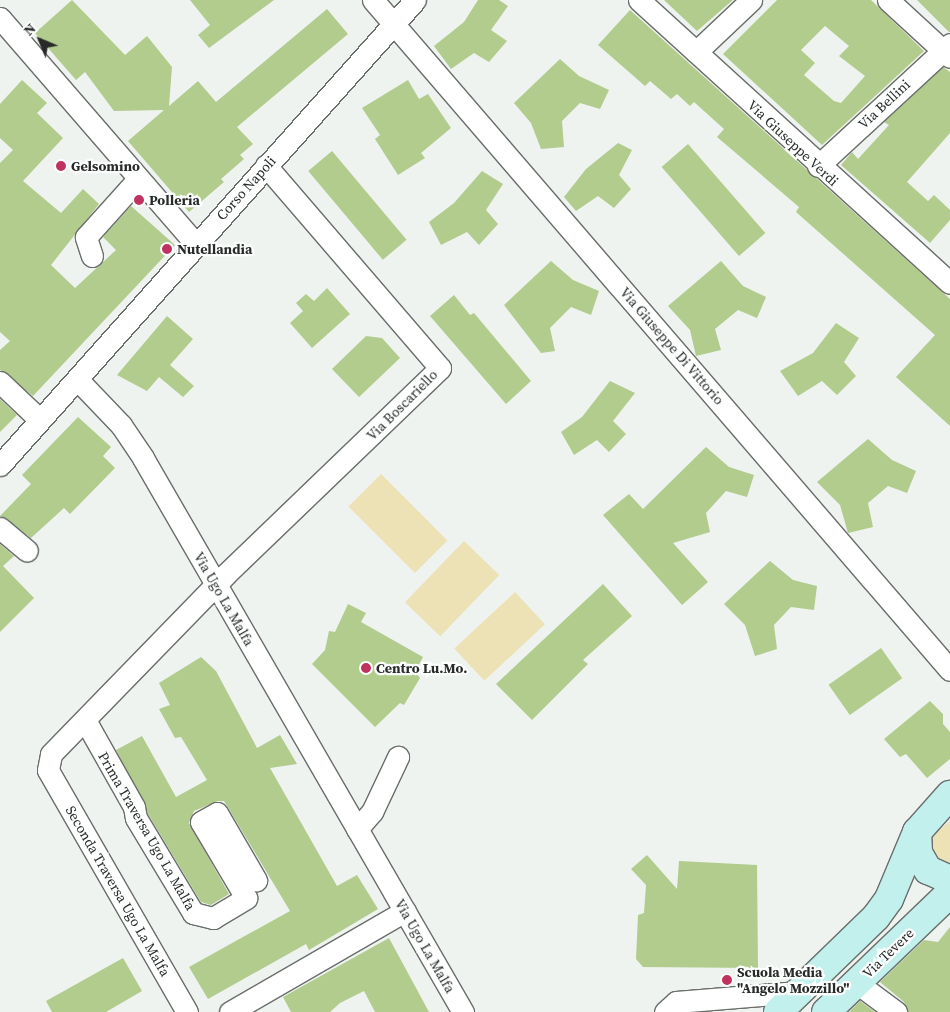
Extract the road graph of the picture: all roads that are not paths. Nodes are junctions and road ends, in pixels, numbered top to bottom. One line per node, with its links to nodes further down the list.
1 (373, 0): 6 (street)
2 (415, 0): 6 (street, Corso Napoli)
3 (639, 0): 9 (street, Via Giuseppe Verdi)
4 (751, 0): 9 (street)
5 (888, 0): 8 (street)
6 (393, 24): 10 (street, Corso Napoli); 23 (street, Via Giuseppe Di Vittorio)
7 (4, 30): 12 (street)
8 (948, 50): 11 (street, Via Bellini)
9 (696, 52): 11 (street, Via Giuseppe Verdi)
10 (266, 166): 13 (street, Corso Napoli); 22 (street, Via Boscariello)
11 (818, 166): 15 (street, Via Giuseppe Verdi)
12 (138, 180): 13 (street); 14 (street)
13 (196, 244): 16 (street, Corso Napoli)
14 (92, 256)
15 (950, 283)
16 (77, 379): 18 (street, Corso Napoli); 22 (street, Via Ugo La Malfa)
17 (0, 382): 18 (street)
18 (40, 420): 19 (street, Corso Napoli)
19 (0, 466)
20 (0, 528): 21 (street)
21 (27, 551)
22 (215, 586): 24 (street); 27 (street, Via Ugo La Malfa)
23 (950, 670)
24 (85, 720): 29 (street, Prima Traversa Ugo La Malfa); 35 (street, Seconda Traversa Ugo La Malfa)
25 (398, 757): 27 (street)
26 (950, 795): 28 (street)
27 (357, 829): 32 (street, Via Ugo La Malfa)
28 (917, 832): 30 (street); 34 (street)
29 (256, 880)
30 (950, 880)
31 (950, 893): 33 (street, Via Tevere)
32 (405, 911): 36 (street); 37 (street, Via Ugo La Malfa)
33 (857, 983): 40 (street, Via Tevere); 41 (street)
34 (798, 992): 38 (street); 39 (street)
35 (187, 1012)
36 (230, 1012)
37 (463, 1012)
38 (664, 1012)
39 (778, 1012)
40 (826, 1012)
41 (896, 1012)

